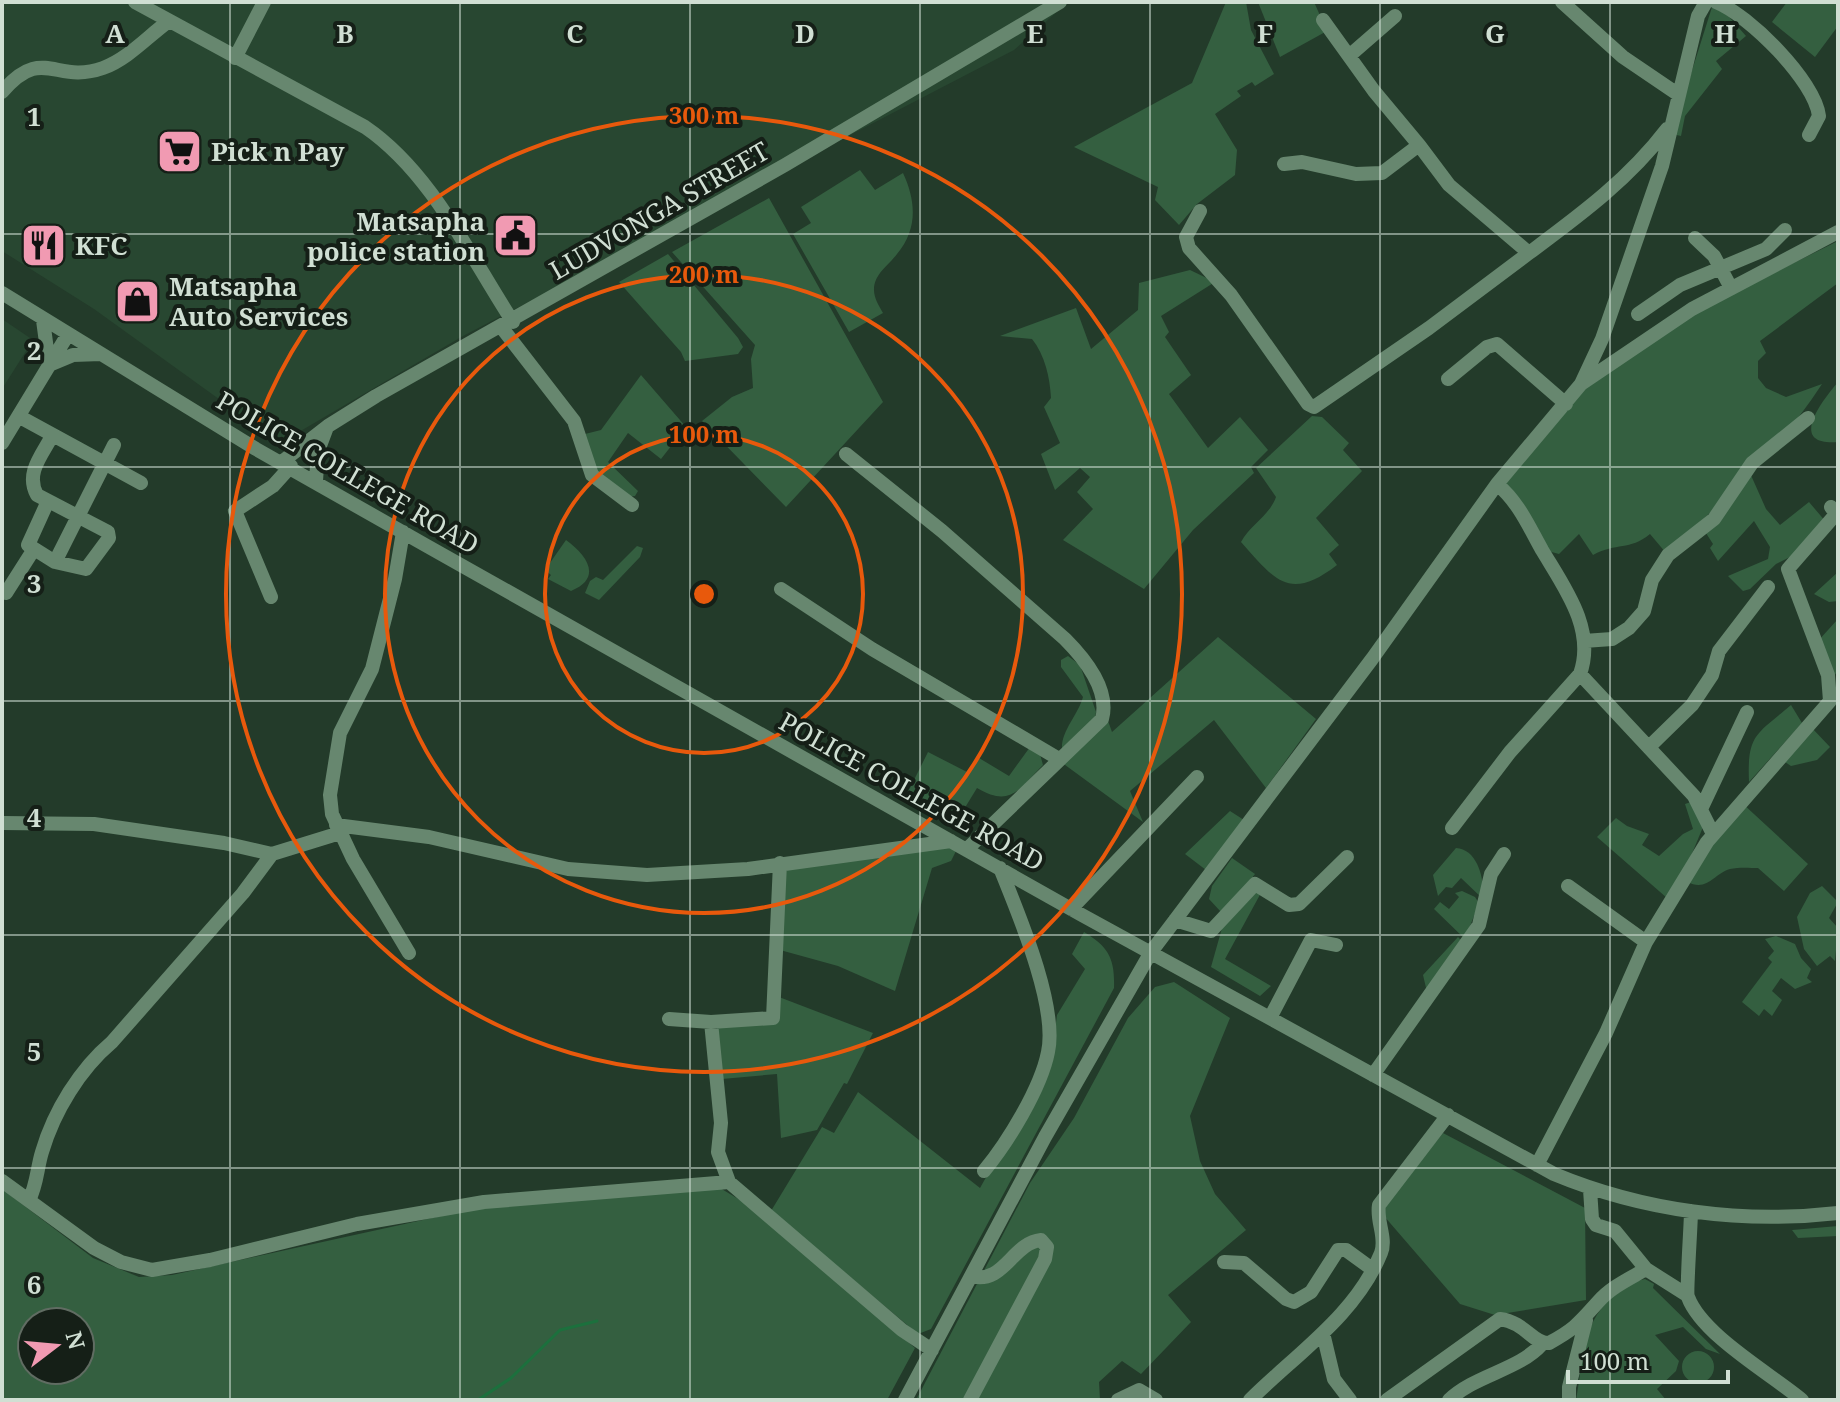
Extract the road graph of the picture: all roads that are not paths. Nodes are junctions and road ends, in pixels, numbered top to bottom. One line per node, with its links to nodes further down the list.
1 (135, 2): 9 (street)
2 (264, 2): 11 (street)
3 (1060, 2): 28 (street, LUDVONGA STREET)
4 (1562, 2): 13 (street)
5 (1706, 2): 13 (street)
6 (1716, 2): 15 (street)
7 (1395, 16): 10 (street)
8 (1323, 20): 10 (street)
9 (169, 21): 11 (street); 12 (street)
10 (1349, 56): 16 (street)
11 (235, 58): 28 (street)
12 (2, 92)
13 (1679, 95): 14 (street)
14 (1670, 126): 22 (street); 33 (street)
15 (1809, 135)
16 (1419, 145): 17 (street); 22 (street)
17 (1284, 164)
18 (1200, 211): 22 (street)
19 (1785, 230): 23 (street)
20 (1838, 232): 24 (street)
21 (1695, 238): 23 (street)
22 (1529, 253)
23 (1719, 270): 24 (street); 26 (street)
24 (1731, 288): 33 (street)
25 (2, 293): 27 (street, POLICE COLLEGE ROAD)
26 (1638, 314)
27 (43, 320): 29 (street, POLICE COLLEGE ROAD); 31 (street)
28 (508, 325): 37 (street, LUDVONGA STREET); 48 (street)
29 (67, 336): 30 (street, POLICE COLLEGE ROAD); 31 (street)
30 (101, 354): 31 (street); 43 (street, POLICE COLLEGE ROAD)
31 (49, 365): 35 (street)
32 (1448, 379): 34 (street)
33 (1581, 384): 34 (street)
34 (1566, 404): 46 (street)
35 (20, 417): 38 (street); 39 (street)
36 (1808, 418): 58 (street)
37 (328, 426): 43 (street, LUDVONGA STREET); 44 (street)
38 (52, 436): 42 (street); 47 (street)
39 (2, 443)
40 (114, 445): 42 (street)
41 (846, 454): 62 (street)
42 (106, 464): 45 (street); 50 (street)
43 (287, 464): 44 (street, POLICE COLLEGE ROAD); 57 (street, LUDVONGA STREET)
44 (316, 481): 51 (street, POLICE COLLEGE ROAD)
45 (141, 483)
46 (1497, 484): 58 (street); 78 (street)
47 (48, 501): 50 (street); 52 (street)
48 (632, 505)
49 (1831, 507): 68 (street)
50 (79, 517): 53 (street); 53 (street)
51 (403, 532): 67 (street); 69 (street, POLICE COLLEGE ROAD)
52 (34, 549): 53 (street); 56 (street)
53 (55, 562)
54 (1768, 587): 61 (street)
55 (781, 589): 62 (street)
56 (6, 593)
57 (271, 597)
58 (1584, 641): 59 (street)
59 (1580, 674): 61 (street); 66 (street)
60 (1747, 712): 64 (street)
61 (1650, 746): 64 (street)
62 (1059, 759): 70 (street)
63 (1197, 777): 77 (street)
64 (1702, 807): 68 (street)
65 (2, 823): 71 (street)
66 (1452, 828)
67 (338, 829): 71 (street); 74 (street); 82 (street)
68 (1713, 834): 79 (street)
69 (951, 841): 70 (street, POLICE COLLEGE ROAD); 74 (street)
70 (966, 850): 75 (street, POLICE COLLEGE ROAD)
71 (272, 854): 93 (street)
72 (1504, 854): 86 (street)
73 (1347, 857): 78 (street)
74 (780, 863): 85 (street)
75 (1000, 868): 77 (street, POLICE COLLEGE ROAD); 89 (street)
76 (1568, 886): 79 (street)
77 (1071, 909): 81 (street, POLICE COLLEGE ROAD)
78 (1175, 920): 81 (street)
79 (1646, 942): 88 (street)
80 (1336, 945): 83 (street)
81 (1151, 952): 83 (street, POLICE COLLEGE ROAD); 99 (street)
82 (409, 953)
83 (1270, 1018): 86 (street, POLICE COLLEGE ROAD)
84 (669, 1019): 85 (street)
85 (711, 1022): 91 (street)
86 (1373, 1075): 87 (street, POLICE COLLEGE ROAD)
87 (1448, 1115): 88 (street, POLICE COLLEGE ROAD); 97 (street)
88 (1537, 1165): 92 (street, POLICE COLLEGE ROAD)
89 (984, 1171)
90 (2, 1181): 93 (street)
91 (729, 1182): 93 (street); 104 (street)
92 (1590, 1189): 94 (street, POLICE COLLEGE ROAD); 98 (street)
93 (29, 1200)
94 (1691, 1211): 95 (street, POLICE COLLEGE ROAD); 100 (street)
95 (1838, 1213)
96 (1224, 1262): 97 (street)
97 (1372, 1269): 102 (street)
98 (1646, 1269): 100 (street); 101 (street)
99 (971, 1276): 104 (street); 106 (street)
100 (1687, 1295): 114 (street)
101 (1586, 1320): 103 (street); 113 (street)
102 (1323, 1333): 109 (street); 110 (street)
103 (1542, 1344): 111 (street); 112 (street)
104 (932, 1350): 105 (street)
105 (905, 1400)
106 (970, 1400)
107 (1118, 1400): 108 (street)
108 (1156, 1400)
109 (1250, 1400)
110 (1350, 1400)
111 (1387, 1400)
112 (1449, 1400)
113 (1569, 1400)
114 (1802, 1400)

